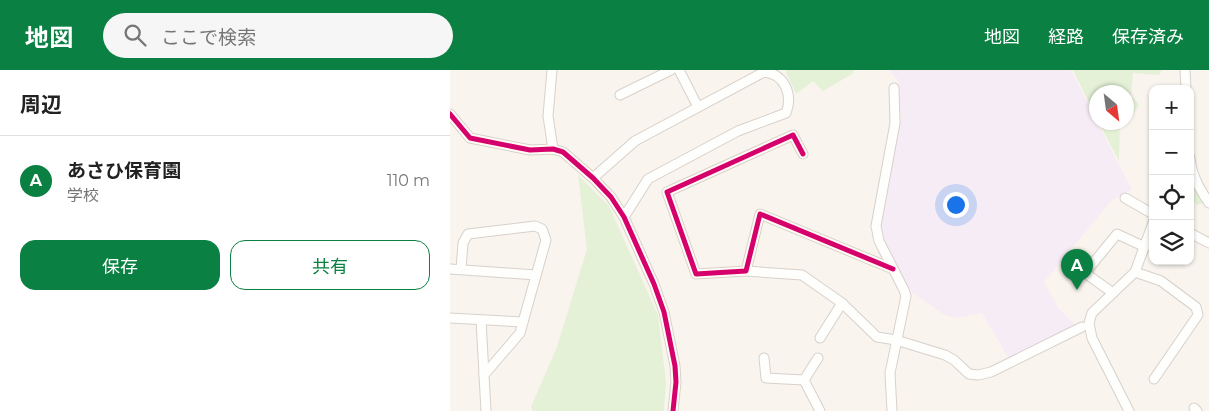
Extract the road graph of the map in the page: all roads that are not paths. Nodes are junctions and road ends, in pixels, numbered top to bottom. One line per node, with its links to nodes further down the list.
1 (552, 70): 10 (street)
2 (670, 70): 7 (street)
3 (679, 70): 8 (street)
4 (1185, 70): 5 (street)
5 (1186, 85)
6 (894, 88): 24 (street)
7 (620, 95)
8 (698, 108): 13 (street); 17 (street)
9 (450, 114): 10 (street)
10 (552, 149): 13 (street)
11 (803, 154): 25 (street)
12 (1193, 175): 15 (street)
13 (593, 178): 17 (street)
14 (1125, 198): 16 (street)
15 (1209, 203)
16 (1149, 212)
17 (624, 217): 42 (street)
18 (1194, 235): 20 (street)
19 (1149, 236): 21 (street)
20 (1209, 243)
21 (1145, 247): 26 (street); 28 (street)
22 (450, 269): 23 (street)
23 (461, 269): 27 (street); 27 (street)
24 (893, 269): 25 (street); 35 (street)
25 (746, 271): 29 (street)
26 (1135, 272): 28 (street); 39 (street)
27 (536, 275): 32 (street)
28 (1113, 293): 45 (street)
29 (842, 302): 34 (street); 35 (street)
30 (450, 318): 31 (street)
31 (481, 320): 32 (street); 38 (street)
32 (523, 322): 38 (street)
33 (1082, 327): 35 (street)
34 (820, 338)
35 (896, 340): 44 (street)
36 (764, 358): 40 (street)
37 (818, 358): 40 (street)
38 (484, 375): 41 (street)
39 (1154, 379)
40 (804, 380): 43 (street)
41 (486, 411)
42 (673, 411)
43 (820, 411)
44 (892, 411)
45 (1129, 411)

